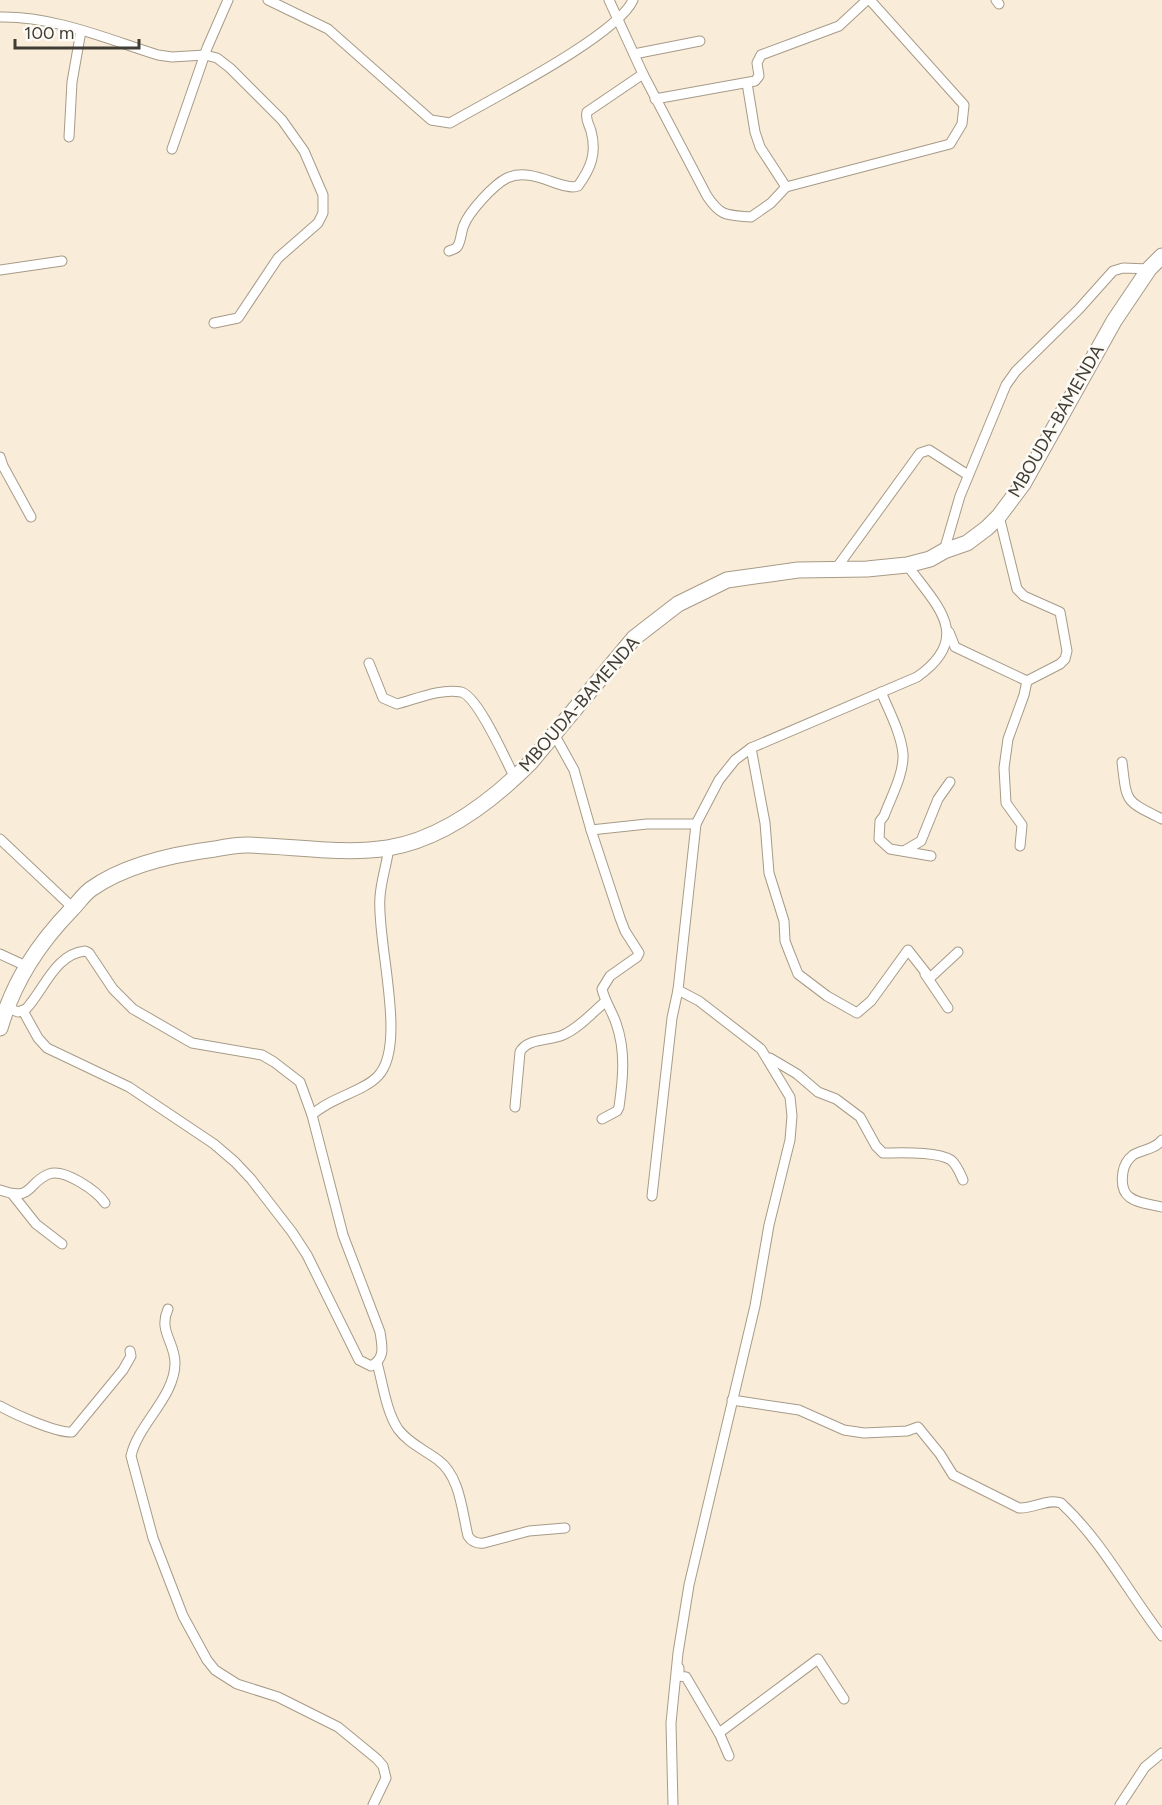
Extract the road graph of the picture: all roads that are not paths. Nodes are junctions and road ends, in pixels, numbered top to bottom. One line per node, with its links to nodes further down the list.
1 (228, 0): 11 (street)
2 (268, 0): 7 (street)
3 (609, 0): 7 (street)
4 (633, 0): 7 (street)
5 (869, 0): 13 (street); 17 (street)
6 (0, 17): 8 (street)
7 (617, 20): 10 (street)
8 (81, 31): 11 (street); 15 (street)
9 (700, 41): 10 (street)
10 (634, 54): 12 (street)
11 (205, 55): 16 (street); 23 (street)
12 (643, 74): 14 (street); 18 (street)
13 (747, 83): 14 (street); 17 (street)
14 (655, 99): 17 (street)
15 (69, 137)
16 (172, 149)
17 (786, 187)
18 (449, 251)
19 (1162, 256): 21 (highway, MBOUDA-BAMENDA)
20 (62, 261): 22 (street)
21 (1149, 269): 25 (street); 26 (highway, MBOUDA-BAMENDA)
22 (0, 270)
23 (214, 323)
24 (0, 457): 27 (street)
25 (968, 475): 28 (street); 30 (street)
26 (999, 516): 28 (highway, MBOUDA-BAMENDA); 33 (street)
27 (31, 517)
28 (944, 551): 29 (highway, MBOUDA-BAMENDA)
29 (907, 565): 30 (highway, MBOUDA-BAMENDA); 31 (street)
30 (835, 570): 35 (highway, MBOUDA-BAMENDA)
31 (949, 632): 33 (street); 34 (street)
32 (369, 663): 38 (street)
33 (1028, 681): 44 (street)
34 (881, 692): 36 (street); 46 (street)
35 (554, 734): 38 (highway, MBOUDA-BAMENDA); 42 (street)
36 (751, 748): 41 (street); 49 (street)
37 (1122, 762): 40 (street)
38 (515, 778): 45 (highway, MBOUDA-BAMENDA)
39 (950, 782): 46 (street)
40 (1162, 819)
41 (696, 824): 42 (street); 53 (street)
42 (591, 830): 54 (street)
43 (0, 839): 48 (street)
44 (1020, 846)
45 (389, 848): 48 (highway, MBOUDA-BAMENDA); 61 (street)
46 (904, 851): 47 (street)
47 (931, 856)
48 (73, 908): 52 (highway, MBOUDA-BAMENDA)
49 (908, 950): 50 (street); 56 (street)
50 (958, 952)
51 (0, 954): 52 (street)
52 (26, 966): 55 (highway, MBOUDA-BAMENDA)
53 (678, 990): 59 (street); 67 (street)
54 (605, 1002): 60 (street); 62 (street)
55 (6, 1007): 57 (street); 58 (highway, MBOUDA-BAMENDA)
56 (948, 1008)
57 (22, 1011): 61 (street); 73 (street)
58 (0, 1028)
59 (768, 1057): 64 (street); 74 (street)
60 (515, 1107)
61 (312, 1116): 73 (street)
62 (602, 1119)
63 (1162, 1140): 69 (street)
64 (963, 1180)
65 (0, 1190): 66 (street)
66 (13, 1195): 68 (street); 70 (street)
67 (652, 1196)
68 (105, 1203)
69 (1162, 1208)
70 (62, 1244)
71 (168, 1309): 83 (street)
72 (130, 1351): 75 (street)
73 (377, 1363): 76 (street)
74 (732, 1401): 77 (street); 78 (street)
75 (0, 1406)
76 (565, 1528)
77 (1162, 1636)
78 (678, 1653): 80 (street); 84 (street)
79 (844, 1699): 80 (street)
80 (719, 1733): 82 (street)
81 (1162, 1753): 85 (street)
82 (729, 1756)
83 (373, 1805)
84 (673, 1805)
85 (1120, 1805)

